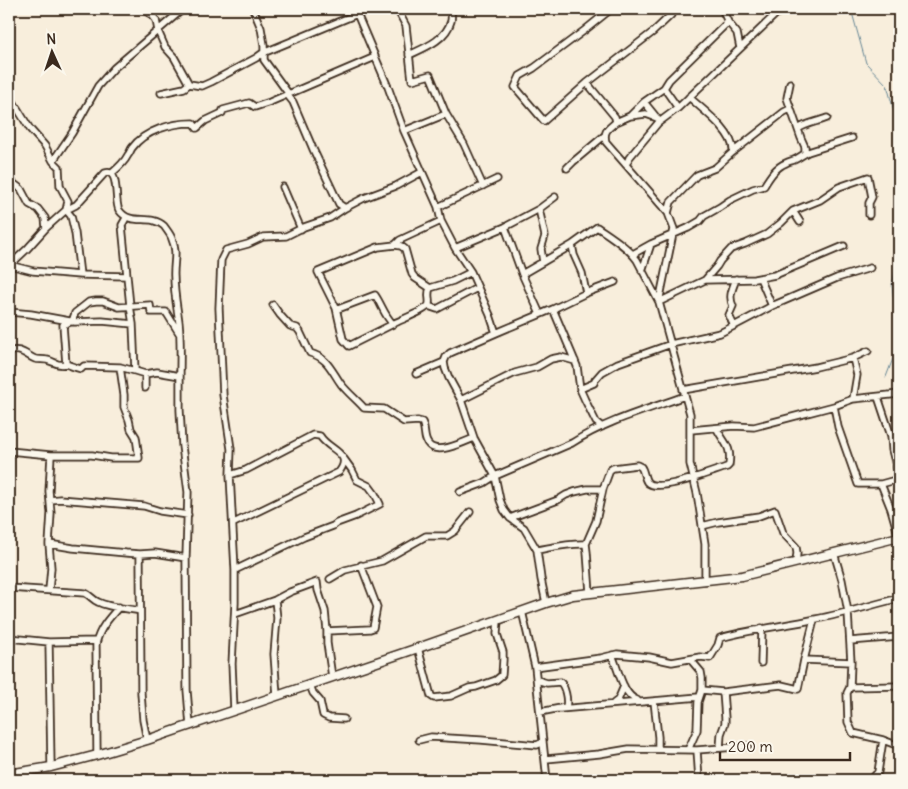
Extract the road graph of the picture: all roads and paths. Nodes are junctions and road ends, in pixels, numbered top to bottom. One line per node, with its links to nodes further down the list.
1 (142, 9): 13 (street)
2 (183, 9): 13 (street)
3 (253, 9): 15 (street)
4 (369, 9): 10 (street)
5 (398, 9): 16 (street)
6 (451, 9): 16 (street)
7 (611, 9): 18 (street)
8 (722, 9): 12 (street)
9 (786, 9): 14 (street)
10 (357, 14): 15 (street); 17 (street)
11 (671, 14): 18 (street)
12 (728, 22): 14 (street); 21 (street)
13 (158, 31): 20 (street); 40 (street)
14 (740, 48): 25 (street)
15 (264, 53): 20 (street); 23 (street)
16 (409, 55): 29 (street)
17 (375, 57): 23 (street); 35 (street)
18 (587, 83): 33 (street)
19 (790, 83): 28 (street)
20 (189, 84): 22 (street)
21 (664, 88): 26 (street); 27 (street)
22 (161, 93)
23 (288, 93): 44 (street); 51 (street)
24 (9, 95): 40 (street)
25 (689, 97): 27 (street); 38 (street)
26 (644, 102): 30 (street); 32 (street)
27 (678, 108): 32 (street)
28 (790, 109): 34 (street); 38 (street)
29 (446, 114): 35 (street); 47 (street)
30 (630, 116): 32 (street); 33 (street)
31 (827, 118): 34 (street)
32 (658, 121): 41 (street)
33 (616, 122): 36 (street)
34 (798, 129): 39 (street)
35 (404, 131): 43 (street)
36 (604, 136): 41 (street); 42 (street)
37 (852, 138): 39 (street)
38 (733, 152): 55 (street)
39 (808, 152): 63 (street)
40 (53, 161): 53 (street)
41 (624, 163): 55 (street)
42 (567, 168)
43 (422, 172): 50 (street); 51 (street)
44 (112, 173): 53 (street); 57 (street)
45 (497, 179): 47 (street)
46 (9, 180): 61 (street)
47 (482, 186): 50 (street)
48 (283, 188): 62 (street)
49 (555, 197): 52 (street)
50 (438, 207): 58 (street)
51 (345, 208): 62 (street)
52 (539, 209): 60 (street); 70 (street)
53 (66, 210): 61 (street); 76 (street)
54 (793, 211): 56 (street); 59 (street); 80 (street)
55 (668, 213): 63 (street)
56 (869, 215)
57 (126, 218): 77 (street); 98 (street)
58 (441, 221): 66 (street); 68 (street)
59 (800, 222)
60 (504, 227): 68 (street); 75 (street)
61 (46, 228): 71 (street)
62 (302, 229): 128 (street)
63 (674, 232): 64 (street); 85 (street)
64 (651, 244): 69 (street); 73 (street)
65 (572, 245): 69 (street); 70 (street); 84 (street)
66 (395, 246): 82 (street); 90 (street)
67 (844, 246): 78 (street)
68 (455, 248): 74 (street)
69 (633, 254): 73 (street)
70 (543, 262): 75 (street)
71 (10, 265): 76 (street)
72 (870, 268): 89 (street)
73 (642, 271): 85 (street)
74 (471, 272): 82 (street); 83 (street)
75 (522, 274): 93 (street)
76 (80, 275): 77 (street)
77 (127, 276): 87 (street)
78 (760, 278): 79 (street); 89 (street)
79 (736, 279): 80 (street); 97 (street)
80 (704, 280): 85 (street)
81 (615, 282): 84 (street)
82 (430, 288): 88 (street)
83 (477, 288): 88 (street); 99 (street)
84 (586, 293): 91 (street)
85 (659, 302): 100 (street)
86 (273, 305): 123 (street)
87 (130, 306): 94 (street); 95 (street); 98 (street)
88 (428, 306): 96 (street)
89 (772, 306): 97 (street)
90 (336, 308): 96 (street); 96 (street)
91 (553, 309): 93 (street); 104 (street)
92 (9, 312): 94 (street)
93 (540, 314): 99 (street)
94 (72, 322): 95 (street); 106 (street)
95 (133, 324): 108 (street)
96 (393, 324)
97 (734, 326): 100 (street)
98 (179, 333): 111 (street)
99 (496, 333): 105 (street)
100 (671, 344): 113 (street); 114 (street)
101 (868, 351): 103 (street)
102 (9, 352): 106 (street)
103 (853, 358): 114 (street); 117 (street)
104 (575, 361): 113 (street); 118 (street)
105 (444, 362): 110 (street); 118 (street)
106 (66, 364): 107 (street)
107 (120, 368): 108 (street); 125 (street)
108 (135, 371): 109 (street)
109 (145, 374): 111 (street); 112 (street)
110 (416, 374)
111 (180, 376): 137 (street)
112 (145, 388)
113 (580, 389): 120 (street)
114 (684, 393): 120 (street); 122 (street)
115 (899, 394): 116 (street)
116 (878, 397): 117 (street); 127 (street)
117 (853, 399): 119 (street)
118 (461, 400): 123 (street)
119 (834, 406): 121 (street); 132 (street)
120 (602, 427): 129 (street)
121 (717, 429): 122 (street); 130 (street)
122 (691, 430): 130 (street)
123 (474, 438): 129 (street)
124 (9, 450): 125 (street)
125 (51, 455): 135 (street)
126 (343, 459): 128 (street); 139 (street); 150 (street)
127 (899, 473)
128 (230, 475): 139 (street)
129 (494, 476): 134 (street); 138 (street)
130 (694, 478): 133 (street); 140 (street)
131 (899, 479): 132 (street)
132 (881, 484): 141 (street)
133 (603, 489): 138 (street); 143 (street)
134 (460, 492)
135 (50, 500): 137 (street); 142 (street)
136 (470, 512): 149 (street)
137 (188, 514): 147 (street)
138 (510, 518): 144 (street)
139 (234, 523): 150 (street)
140 (702, 526): 148 (street); 152 (street)
141 (899, 537): 145 (main road)
142 (49, 544): 146 (street); 154 (street)
143 (586, 544): 144 (street); 155 (street)
144 (537, 550): 158 (street)
145 (834, 553): 148 (main road); 162 (street)
146 (140, 554): 147 (street); 160 (street)
147 (186, 558): 197 (street)
148 (796, 562): 152 (main road)
149 (360, 565): 151 (street); 167 (street)
150 (236, 570): 163 (street)
151 (330, 579)
152 (706, 581): 155 (main road)
153 (9, 588): 154 (street)
154 (49, 590): 159 (street)
155 (590, 593): 158 (main road)
156 (899, 598): 162 (street)
157 (275, 600): 163 (street); 167 (street); 188 (street)
158 (546, 602): 161 (main road)
159 (120, 607): 160 (street); 170 (street)
160 (140, 611): 198 (street)
161 (522, 611): 164 (main road); 179 (street)
162 (848, 612): 165 (street); 171 (street)
163 (235, 614): 194 (street)
164 (498, 620): 173 (main road); 173 (street)
165 (814, 620): 166 (street); 176 (street)
166 (762, 628): 175 (street); 178 (street)
167 (327, 630): 180 (street)
168 (9, 638): 172 (street)
169 (899, 638): 171 (street)
170 (96, 641): 172 (street); 208 (street)
171 (850, 641): 177 (street)
172 (49, 642): 210 (street)
173 (418, 648): 180 (main road)
174 (612, 655): 175 (street); 179 (street); 183 (street)
175 (690, 659): 186 (street)
176 (804, 660): 177 (street); 187 (street)
177 (851, 662): 185 (street)
178 (761, 663)
179 (535, 667): 181 (street)
180 (332, 677): 182 (main road)
181 (537, 680): 193 (street); 195 (street)
182 (310, 685): 188 (main road); 196 (street)
183 (624, 686): 190 (street); 192 (street)
184 (899, 686): 185 (street)
185 (850, 687): 200 (street)
186 (702, 690): 187 (street); 189 (street)
187 (723, 692): 204 (street)
188 (277, 696): 194 (main road)
189 (699, 697): 191 (street); 206 (street)
190 (641, 701): 191 (street); 192 (street)
191 (654, 701): 205 (street)
192 (614, 704): 193 (street)
193 (560, 709): 195 (street)
194 (234, 710): 197 (main road)
195 (540, 712): 201 (street)
196 (344, 719)
197 (190, 726): 198 (main road)
198 (147, 740): 208 (main road)
199 (419, 740): 201 (street)
200 (883, 740): 203 (street); 214 (street)
201 (544, 742): 209 (street)
202 (748, 746): 204 (street)
203 (899, 746)
204 (720, 748): 207 (street)
205 (658, 749): 206 (street); 209 (street)
206 (688, 750): 207 (street)
207 (697, 750): 213 (street)
208 (97, 755): 210 (main road)
209 (546, 759): 212 (street)
210 (51, 767): 211 (main road)
211 (9, 774)
212 (547, 780)
213 (699, 780)
214 (871, 780)

